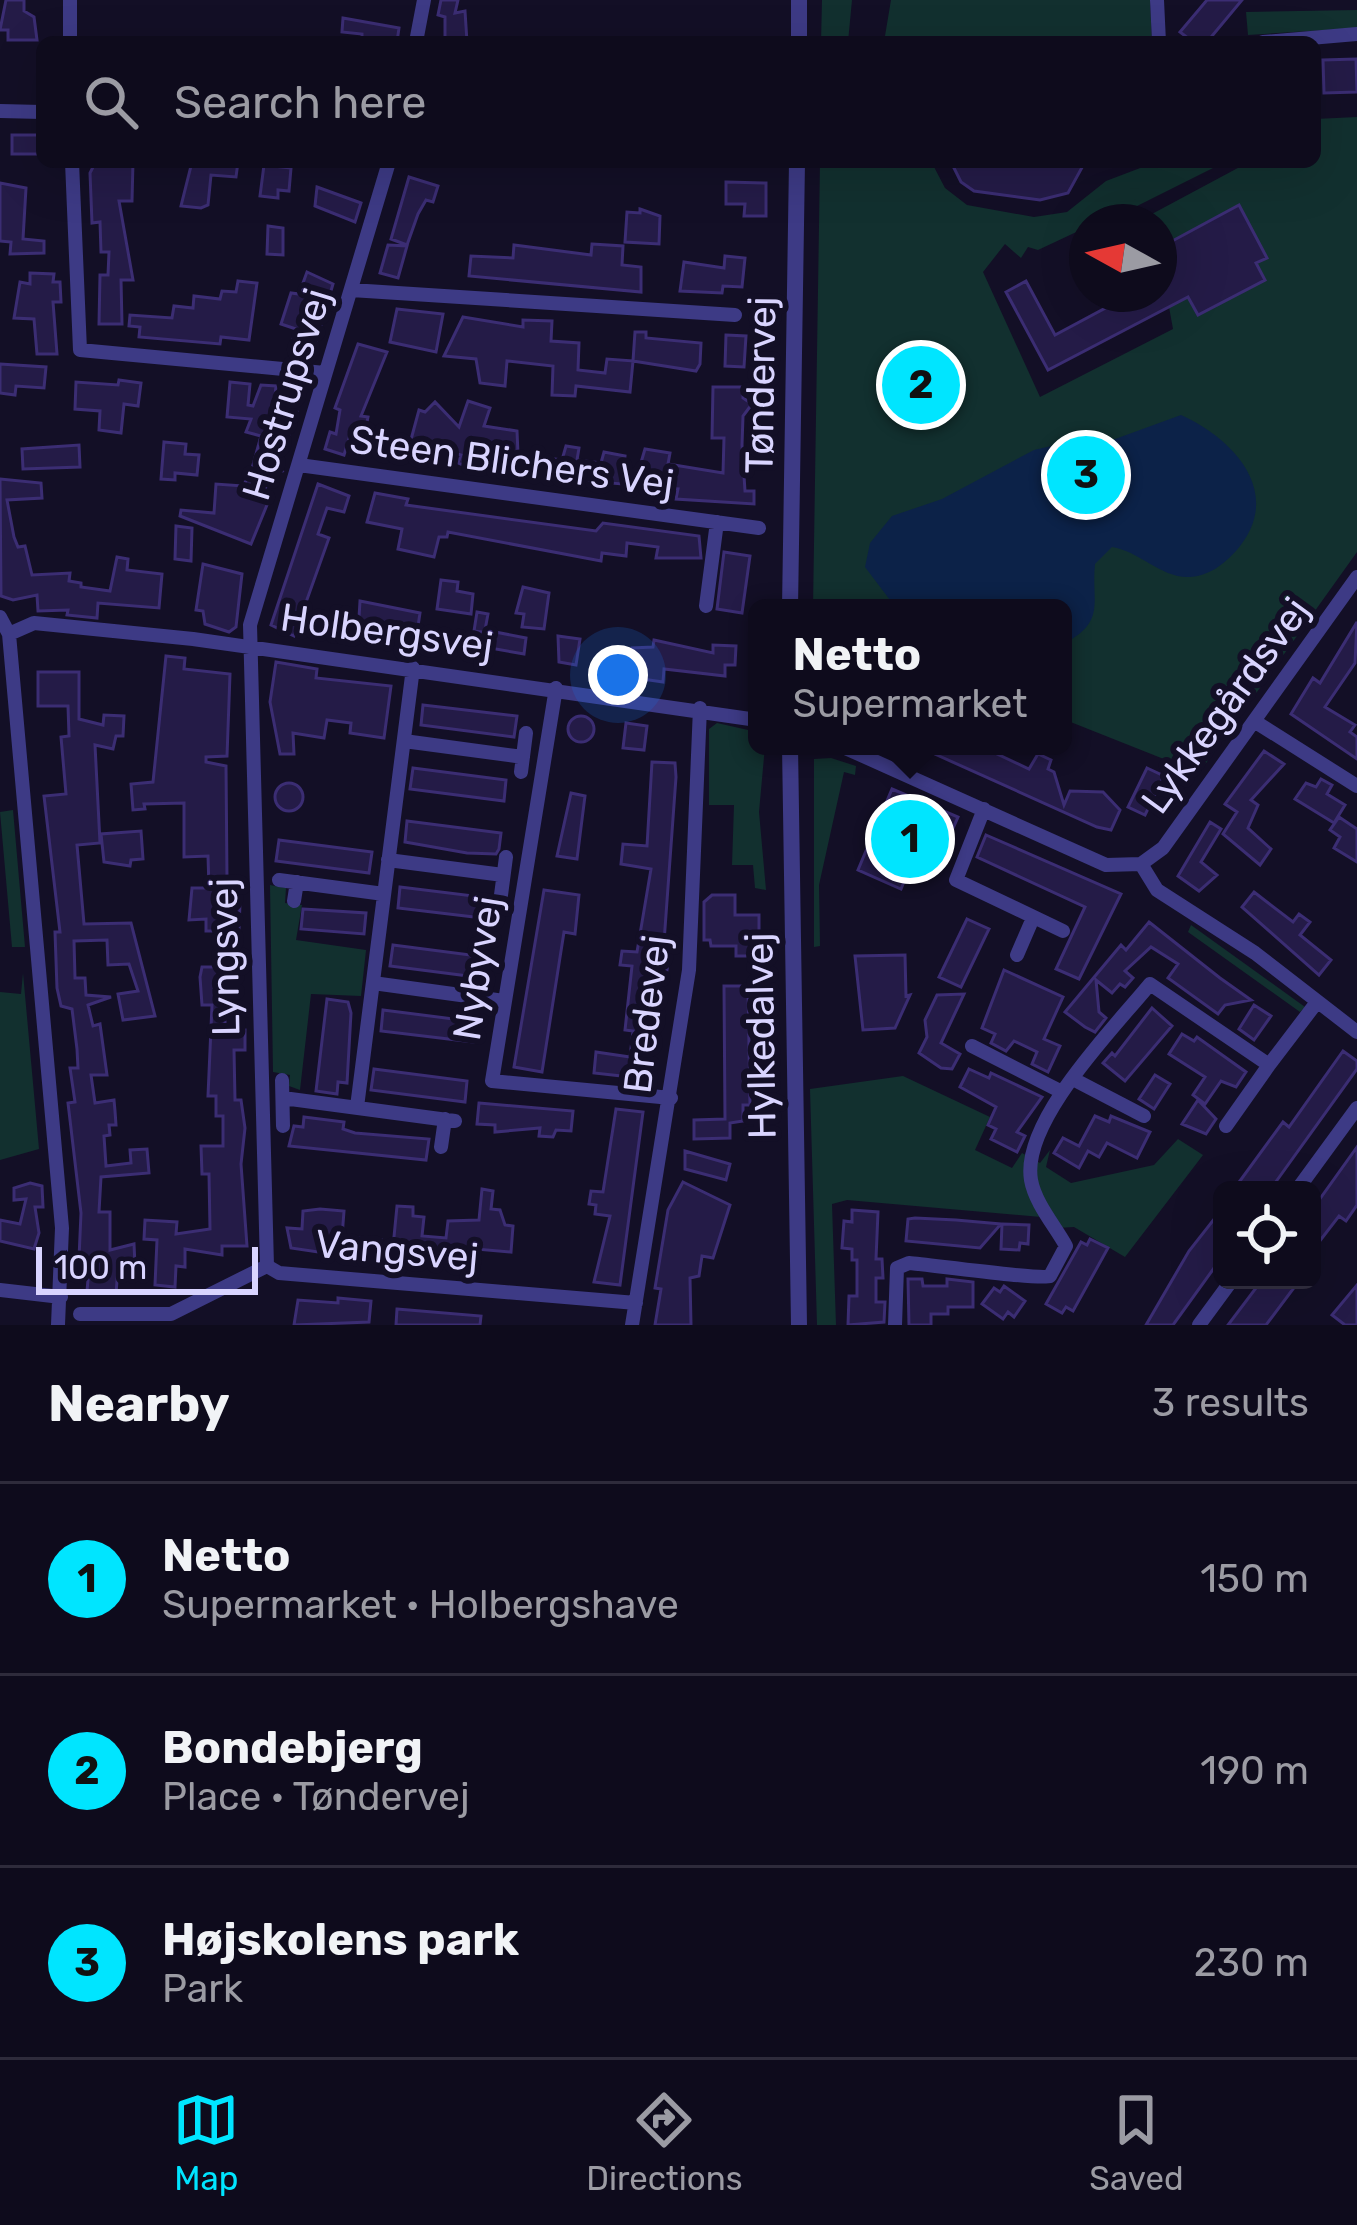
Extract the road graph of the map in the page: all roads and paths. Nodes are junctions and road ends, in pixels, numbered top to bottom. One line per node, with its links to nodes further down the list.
1 (70, 0): 6 (street)
2 (424, 0): 7 (street)
3 (800, 0): 8 (street)
4 (1157, 0): 9 (street)
5 (1357, 34): 10 (street)
6 (70, 36)
7 (417, 36)
8 (799, 36)
9 (1159, 36)
10 (1321, 37)
11 (0, 111): 12 (street)
12 (36, 112)
13 (72, 168): 18 (street)
14 (387, 168): 16 (street, Hostrupsvej)
15 (797, 168): 23 (street, Tøndervej)
16 (351, 290): 17 (street); 18 (street, Hostrupsvej)
17 (735, 315)
18 (325, 374): 19 (street, Hostrupsvej)
19 (299, 465): 20 (street, Steen Blichers Vej); 27 (street, Hostrupsvej)
20 (716, 522): 21 (street, Steen Blichers Vej); 24 (street, Steen Blichers Vej)
21 (759, 528)
22 (1357, 577): 32 (street, Lykkegårdsvej)
23 (790, 599)
24 (706, 606)
25 (0, 616): 26 (street)
26 (9, 634): 27 (street, Holbergsvej); 72 (street)
27 (248, 645): 28 (street, Holbergsvej); 69 (street, Lyngsvej)
28 (413, 668): 29 (street, Holbergsvej); 34 (street)
29 (556, 688): 30 (street, Holbergsvej); 52 (street, Nybyvej)
30 (700, 708): 31 (street, Holbergsvej); 61 (street, Bredevej)
31 (748, 718)
32 (1254, 722): 37 (street); 41 (street, Lykkegårdsvej)
33 (526, 734): 34 (street)
34 (404, 741): 40 (street)
35 (790, 755): 78 (street, Hylkedalvej)
36 (861, 755): 38 (street)
37 (1357, 786)
38 (984, 809): 41 (street); 48 (street)
39 (506, 857): 42 (street)
40 (388, 860): 42 (street); 45 (street)
41 (1142, 864): 53 (street)
42 (503, 875): 46 (street)
43 (279, 880): 44 (street)
44 (297, 882): 45 (street); 47 (street)
45 (384, 894): 51 (street)
46 (501, 895)
47 (294, 902)
48 (1034, 918): 49 (street); 50 (street)
49 (1063, 931)
50 (1017, 955)
51 (373, 983): 52 (street); 62 (street)
52 (504, 1001): 61 (street, Nybyvej)
53 (1317, 1002): 54 (street); 56 (street)
54 (1357, 1032)
55 (972, 1046): 59 (street)
56 (1269, 1065): 57 (street); 66 (street)
57 (1073, 1078): 59 (street); 64 (street)
58 (282, 1080): 60 (street)
59 (1062, 1092): 79 (street)
60 (283, 1098): 62 (street); 65 (street)
61 (671, 1098): 73 (street, Bredevej)
62 (357, 1107): 67 (street)
63 (1357, 1108): 68 (street)
64 (1144, 1116)
65 (283, 1126)
66 (1226, 1126)
67 (441, 1147)
68 (1304, 1181)
69 (267, 1267): 73 (street, Vangsvej); 75 (street, Vangsvej)
70 (1225, 1289): 80 (street)
71 (0, 1290): 72 (street)
72 (61, 1298): 76 (street)
73 (636, 1303): 77 (street, Bredevej)
74 (80, 1314): 75 (street, Vangsvej)
75 (164, 1320)
76 (58, 1325)
77 (632, 1325)
78 (799, 1325)
79 (895, 1325)
80 (1199, 1325)

